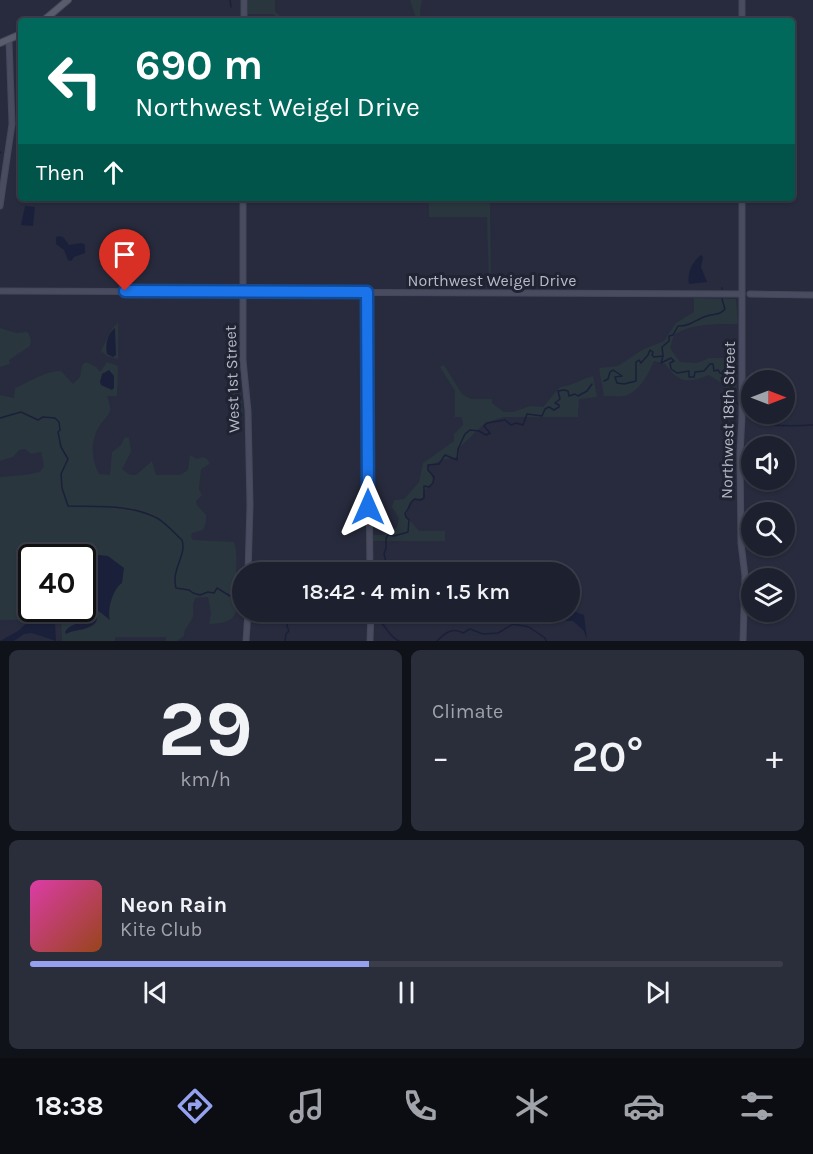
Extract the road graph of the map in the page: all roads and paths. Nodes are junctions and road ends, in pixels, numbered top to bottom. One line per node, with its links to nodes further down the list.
1 (68, 0): 4 (main road)
2 (242, 0): 5 (street)
3 (742, 0): 6 (street)
4 (47, 18)
5 (242, 18)
6 (742, 18)
7 (18, 36): 8 (main road)
8 (9, 40): 9 (main road); 12 (street)
9 (0, 44)
10 (242, 201): 14 (street, West 1st Street)
11 (742, 201): 16 (street, Northwest 18th Street)
12 (0, 206)
13 (0, 291): 14 (street, Northwest Weigel Drive)
14 (242, 292): 15 (street, Northwest Weigel Drive); 19 (street, West 1st Street)
15 (367, 292): 16 (street, Northwest Weigel Drive); 20 (street)
16 (742, 294): 25 (street, Northwest 18th Street)
17 (750, 294): 18 (street)
18 (813, 295)
19 (248, 562)
20 (370, 562)
21 (247, 622): 23 (street)
22 (371, 622): 24 (street)
23 (245, 641)
24 (370, 641)
25 (743, 641)

